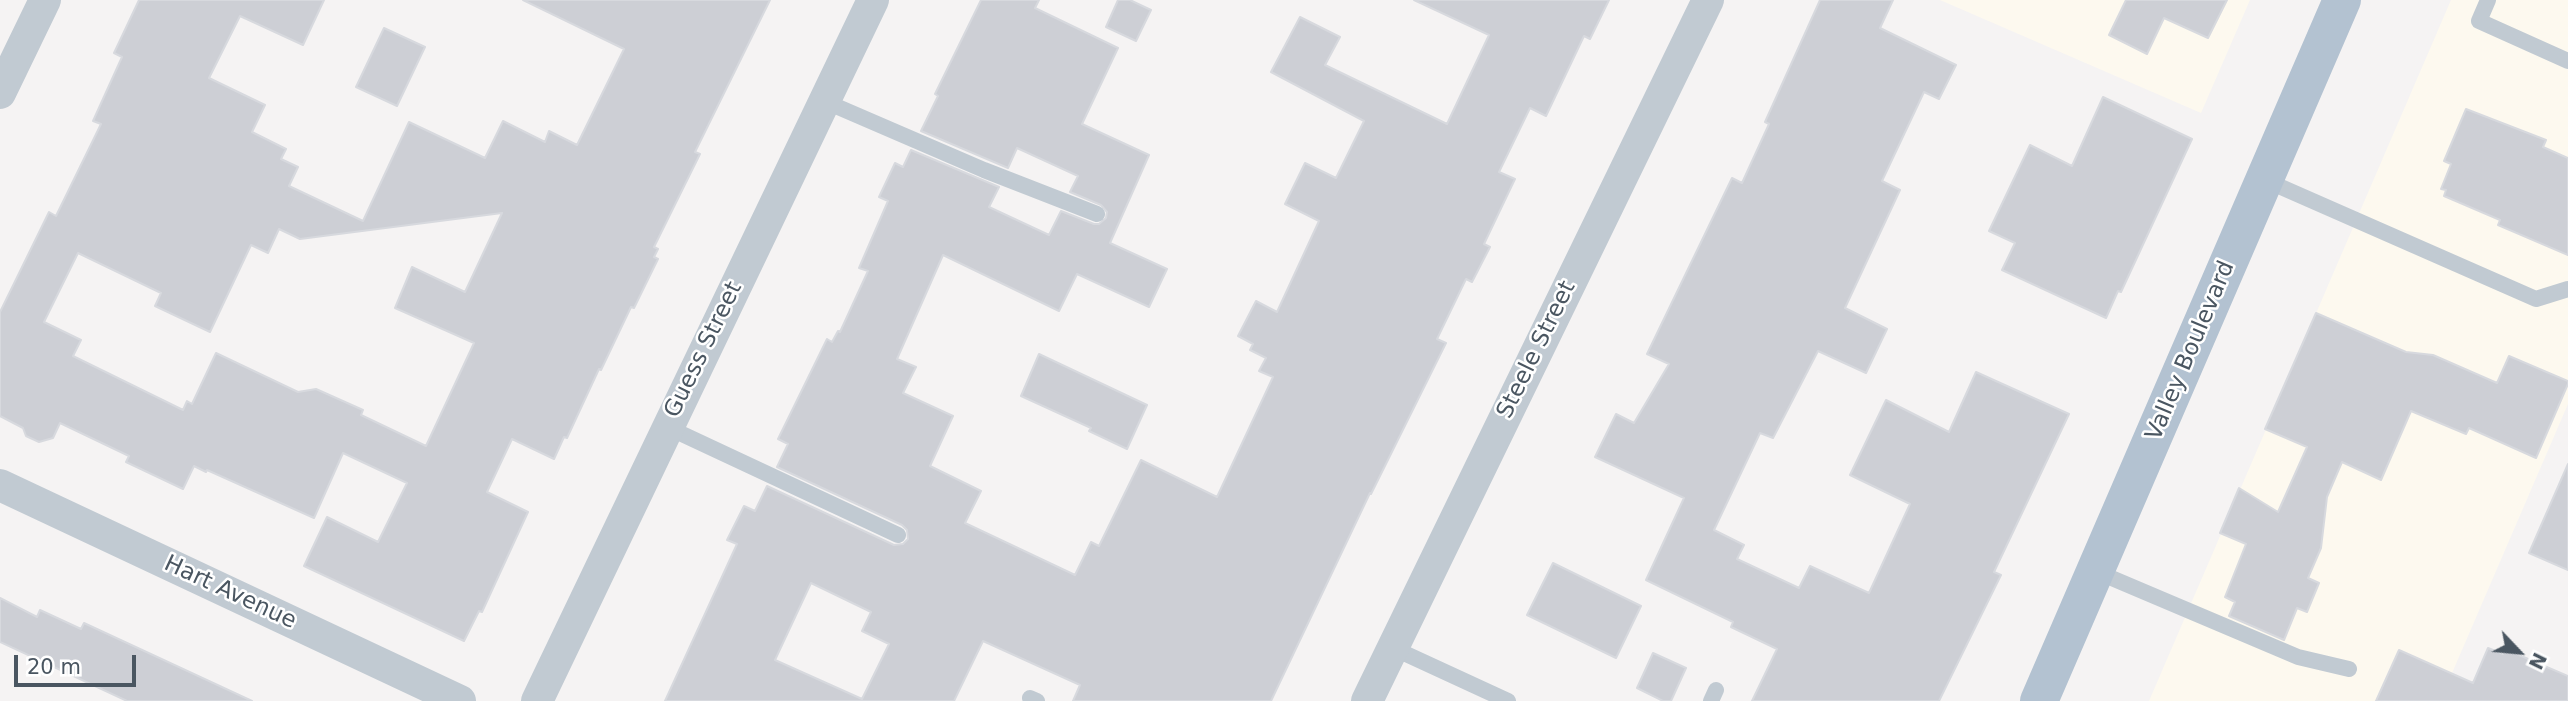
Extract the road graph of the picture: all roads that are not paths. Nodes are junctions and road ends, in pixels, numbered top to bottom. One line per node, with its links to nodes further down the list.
1 (45, 0): 7 (street)
2 (873, 0): 8 (street, Guess Street)
3 (1708, 0): 16 (street, Steele Street)
4 (2342, 0): 9 (main road, Valley Boulevard)
5 (2488, 0): 6 (lane)
6 (2568, 61)
7 (0, 93)
8 (824, 102): 10 (lane); 12 (street, Guess Street)
9 (2265, 180): 11 (lane); 15 (main road, Valley Boulevard)
10 (1097, 214)
11 (2568, 289)
12 (667, 427): 14 (lane); 19 (street, Guess Street)
13 (0, 485): 18 (street, Hart Avenue)
14 (898, 536)
15 (2095, 571): 17 (lane); 22 (main road, Valley Boulevard)
16 (1393, 648): 20 (street, Steele Street); 21 (lane)
17 (2349, 669)
18 (460, 701)
19 (537, 701)
20 (1367, 701)
21 (1508, 701)
22 (2039, 701)

